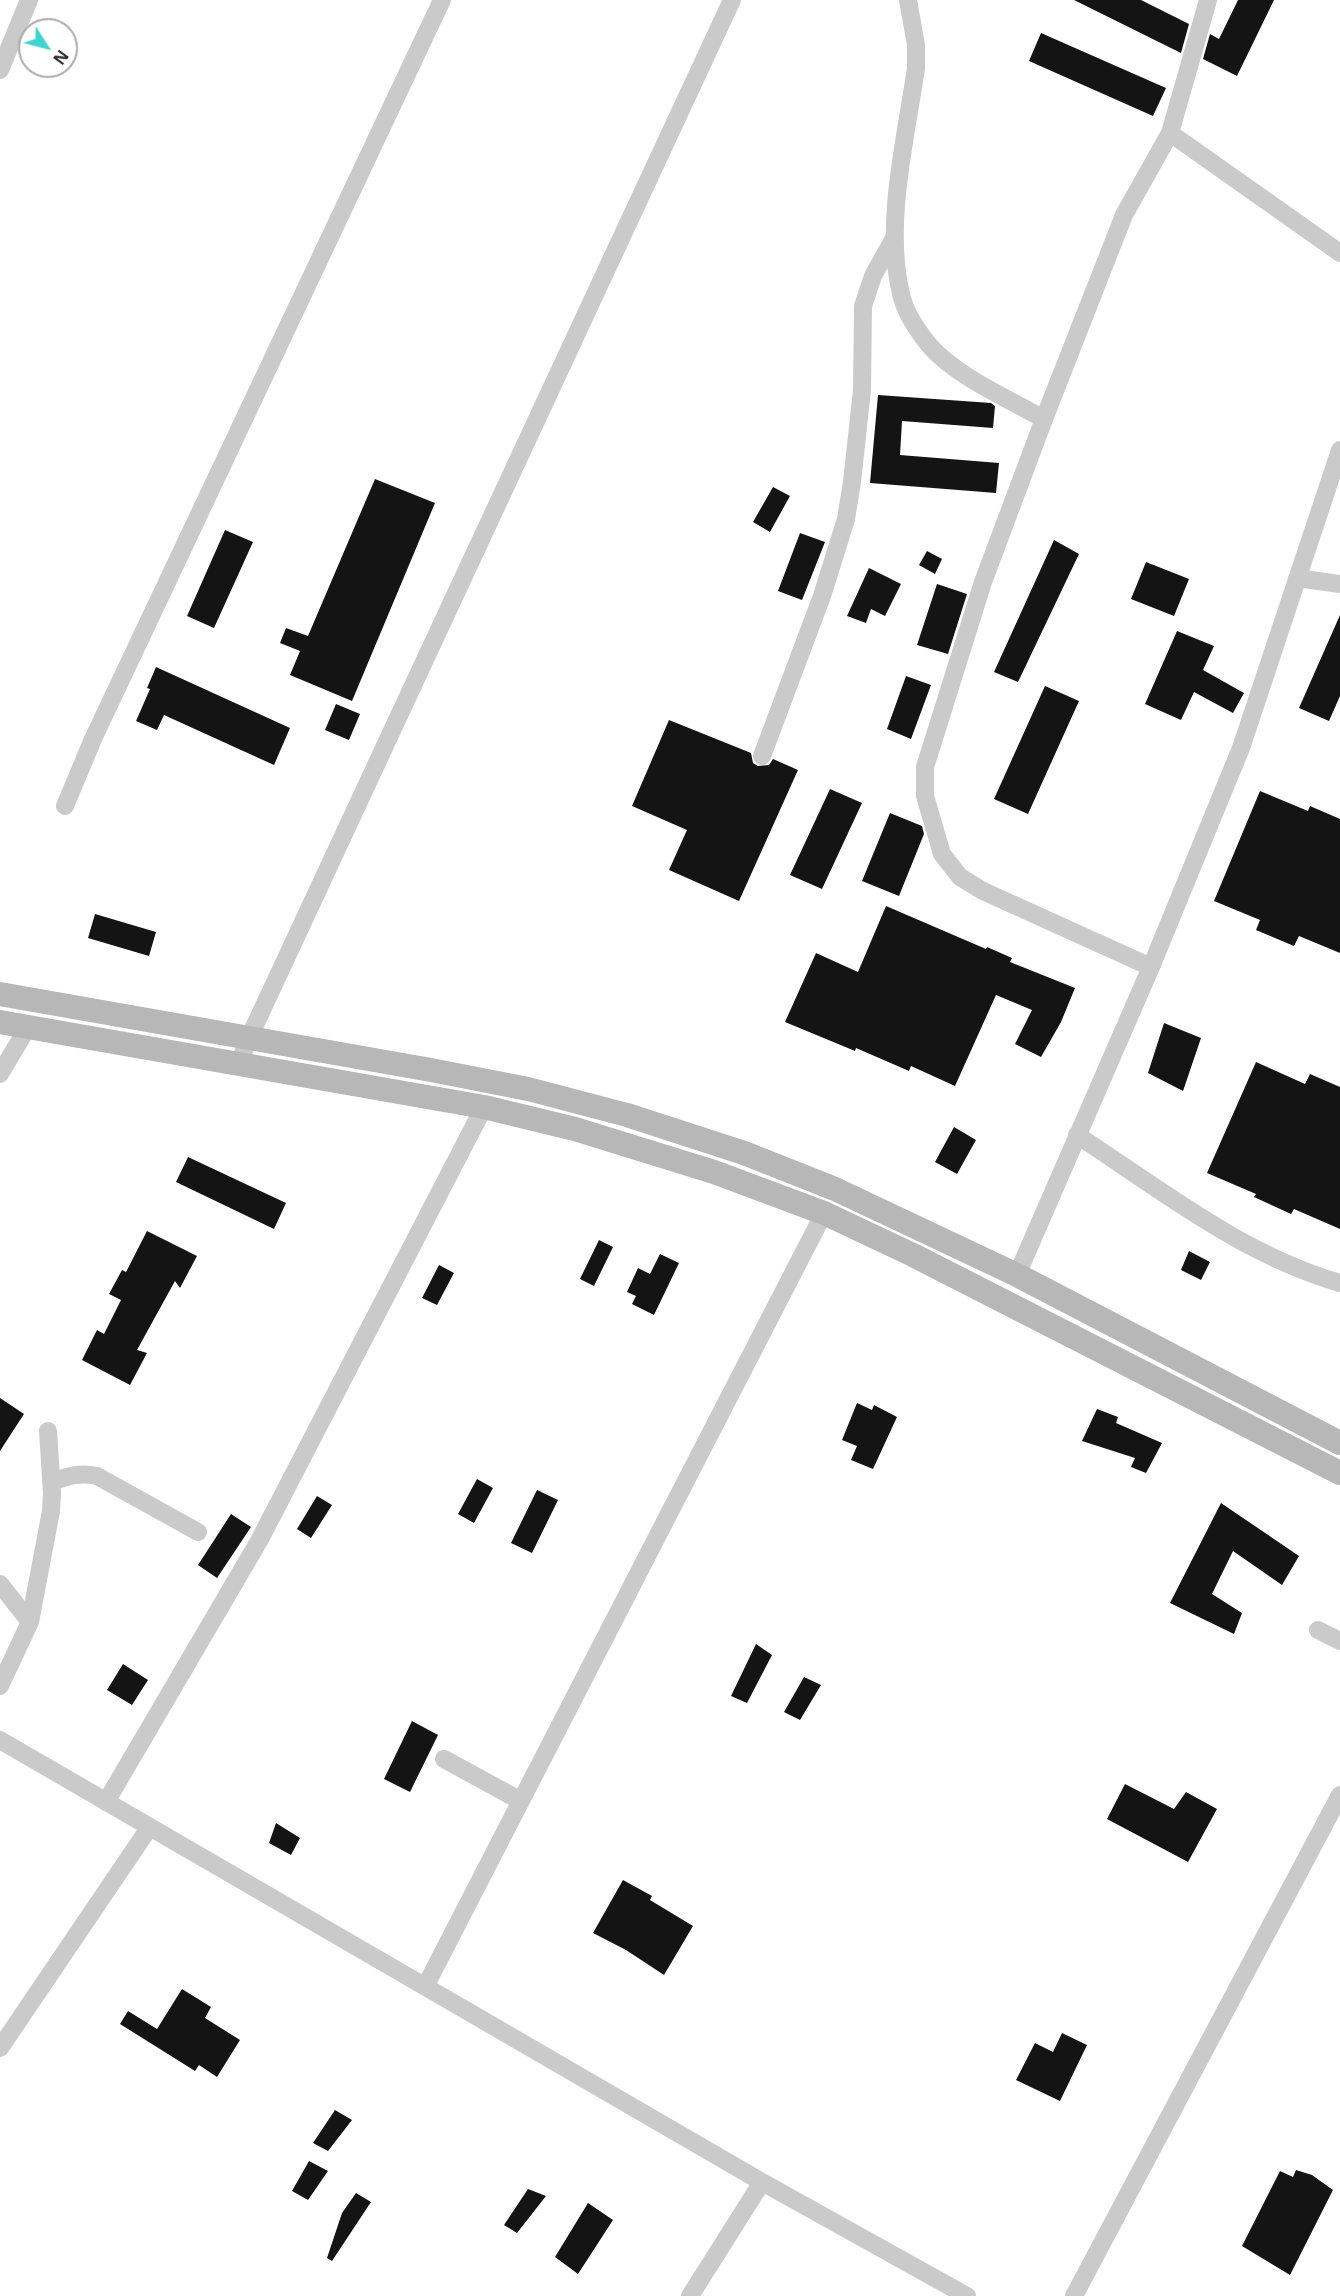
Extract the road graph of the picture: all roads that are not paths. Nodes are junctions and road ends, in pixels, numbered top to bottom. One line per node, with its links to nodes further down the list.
1 (29, 0): 6 (street)
2 (442, 0): 15 (street)
3 (732, 0): 20 (street)
4 (908, 0): 8 (street)
5 (1208, 0): 7 (street)
6 (0, 70)
7 (1170, 133): 9 (street); 10 (street)
8 (894, 238): 10 (street); 14 (street)
9 (1340, 254)
10 (1044, 419): 16 (street)
11 (1340, 450): 12 (street)
12 (1297, 578): 13 (street); 16 (street)
13 (1340, 584)
14 (762, 756)
15 (65, 806)
16 (1151, 967): 24 (street)
17 (0, 994): 20 (main road)
18 (0, 1022): 19 (main road)
19 (28, 1027): 21 (main road); 22 (street)
20 (249, 1038): 21 (street); 26 (main road)
21 (239, 1064): 23 (main road)
22 (0, 1074)
23 (484, 1107): 25 (main road); 42 (street)
24 (1077, 1135): 26 (street); 27 (street)
25 (824, 1213): 30 (main road); 41 (street)
26 (1017, 1275): 29 (main road)
27 (1340, 1283)
28 (48, 1431): 31 (street)
29 (1340, 1443)
30 (1340, 1473)
31 (52, 1482): 32 (street); 34 (street)
32 (198, 1532)
33 (0, 1584): 34 (street)
34 (30, 1622): 37 (street)
35 (1318, 1630): 36 (street)
36 (1340, 1641)
37 (0, 1686)
38 (0, 1740): 42 (street)
39 (444, 1759): 41 (street)
40 (1340, 1795): 49 (street)
41 (521, 1801): 44 (street)
42 (105, 1802): 43 (street)
43 (149, 1828): 44 (street); 45 (street)
44 (426, 1985): 46 (street)
45 (0, 2048)
46 (762, 2182): 47 (street); 48 (street)
47 (690, 2296)
48 (967, 2296)
49 (1074, 2296)

